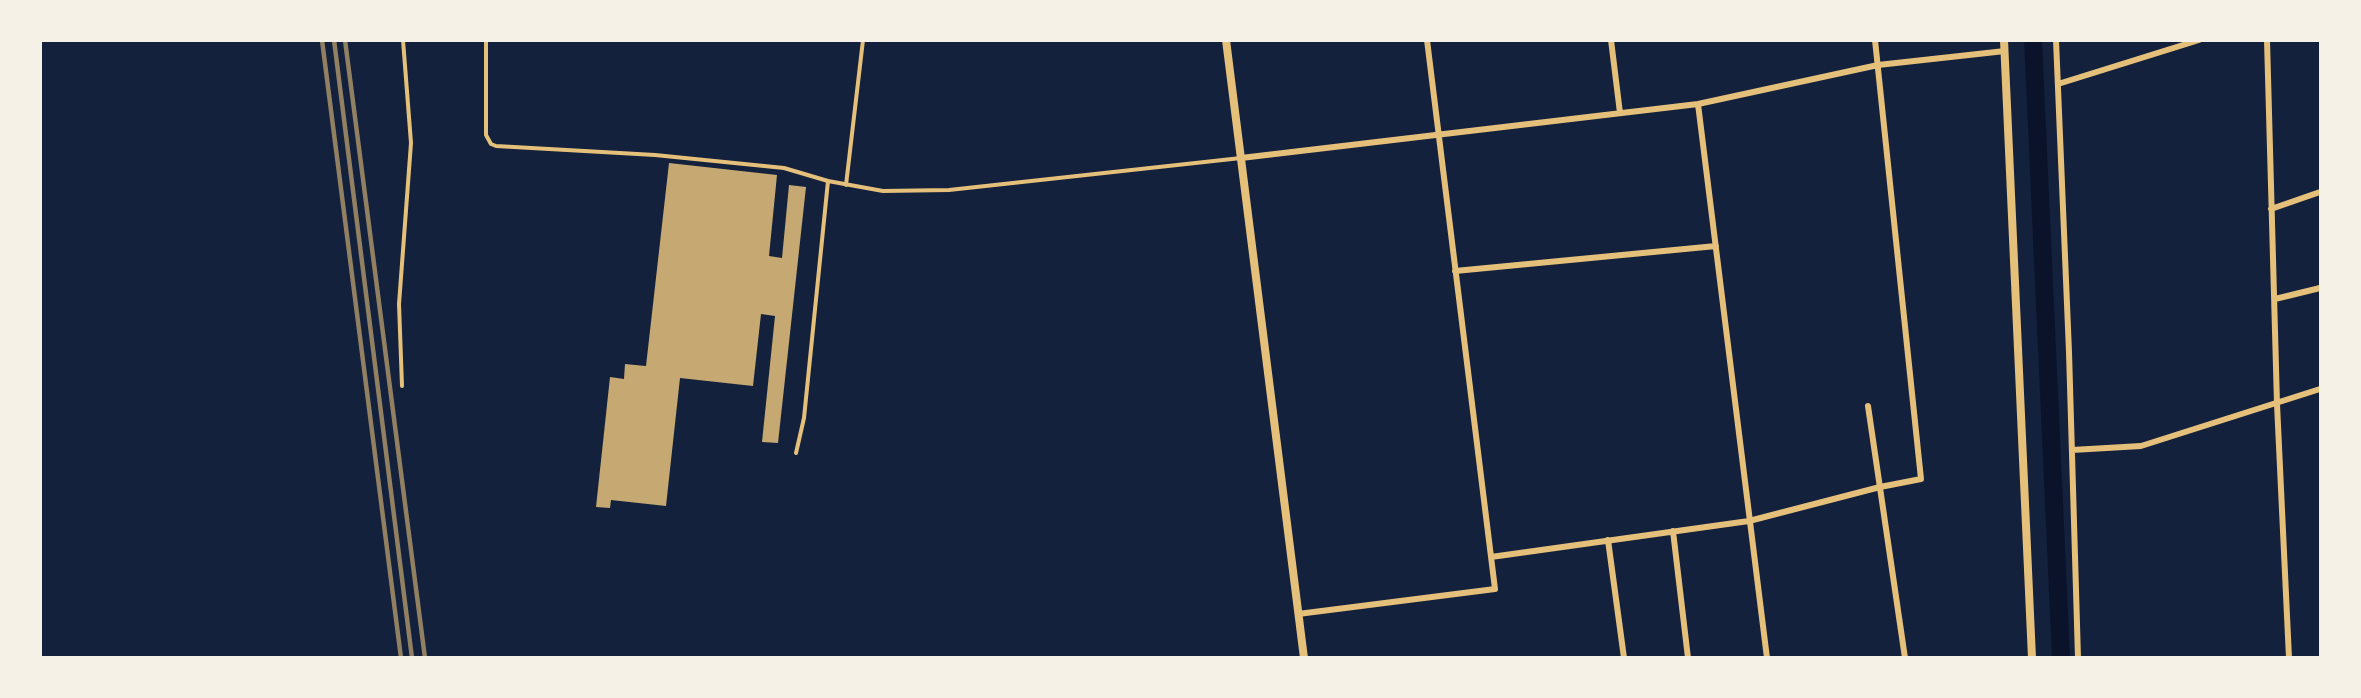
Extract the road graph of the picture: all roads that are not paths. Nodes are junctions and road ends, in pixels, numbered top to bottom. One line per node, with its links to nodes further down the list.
1 (403, 40): 27 (lane)
2 (486, 40): 19 (lane)
3 (863, 40): 20 (lane)
4 (1226, 40): 18 (street)
5 (1426, 40): 17 (street)
6 (1611, 40): 16 (street)
7 (1875, 40): 13 (street)
8 (2004, 40): 12 (street)
9 (2056, 40): 14 (street)
10 (2199, 40): 14 (street)
11 (2266, 40): 22 (street)
12 (2005, 51): 13 (street); 44 (street)
13 (1878, 65): 15 (street); 33 (street)
14 (2058, 84): 31 (street)
15 (1698, 104): 16 (street); 23 (street)
16 (1620, 113): 17 (street)
17 (1438, 134): 18 (street); 24 (street)
18 (1240, 158): 20 (lane); 38 (street)
19 (828, 181): 20 (lane); 32 (lane)
20 (846, 184)
21 (2320, 192): 22 (street)
22 (2271, 209): 26 (street)
23 (1716, 246): 24 (street); 34 (street)
24 (1455, 270): 37 (street)
25 (2320, 288): 26 (street)
26 (2275, 299): 29 (street)
27 (402, 386)
28 (2320, 389): 29 (street)
29 (2277, 404): 31 (street); 46 (street)
30 (1869, 406): 33 (street)
31 (2072, 450): 45 (street)
32 (796, 453)
33 (1880, 487): 34 (street); 43 (street)
34 (1749, 521): 35 (street); 42 (street)
35 (1673, 531): 36 (street); 41 (street)
36 (1608, 540): 37 (street); 40 (street)
37 (1491, 557): 38 (street)
38 (1298, 614): 39 (street)
39 (1304, 657)
40 (1624, 657)
41 (1688, 657)
42 (1767, 657)
43 (1905, 657)
44 (2032, 657)
45 (2078, 657)
46 (2289, 657)

